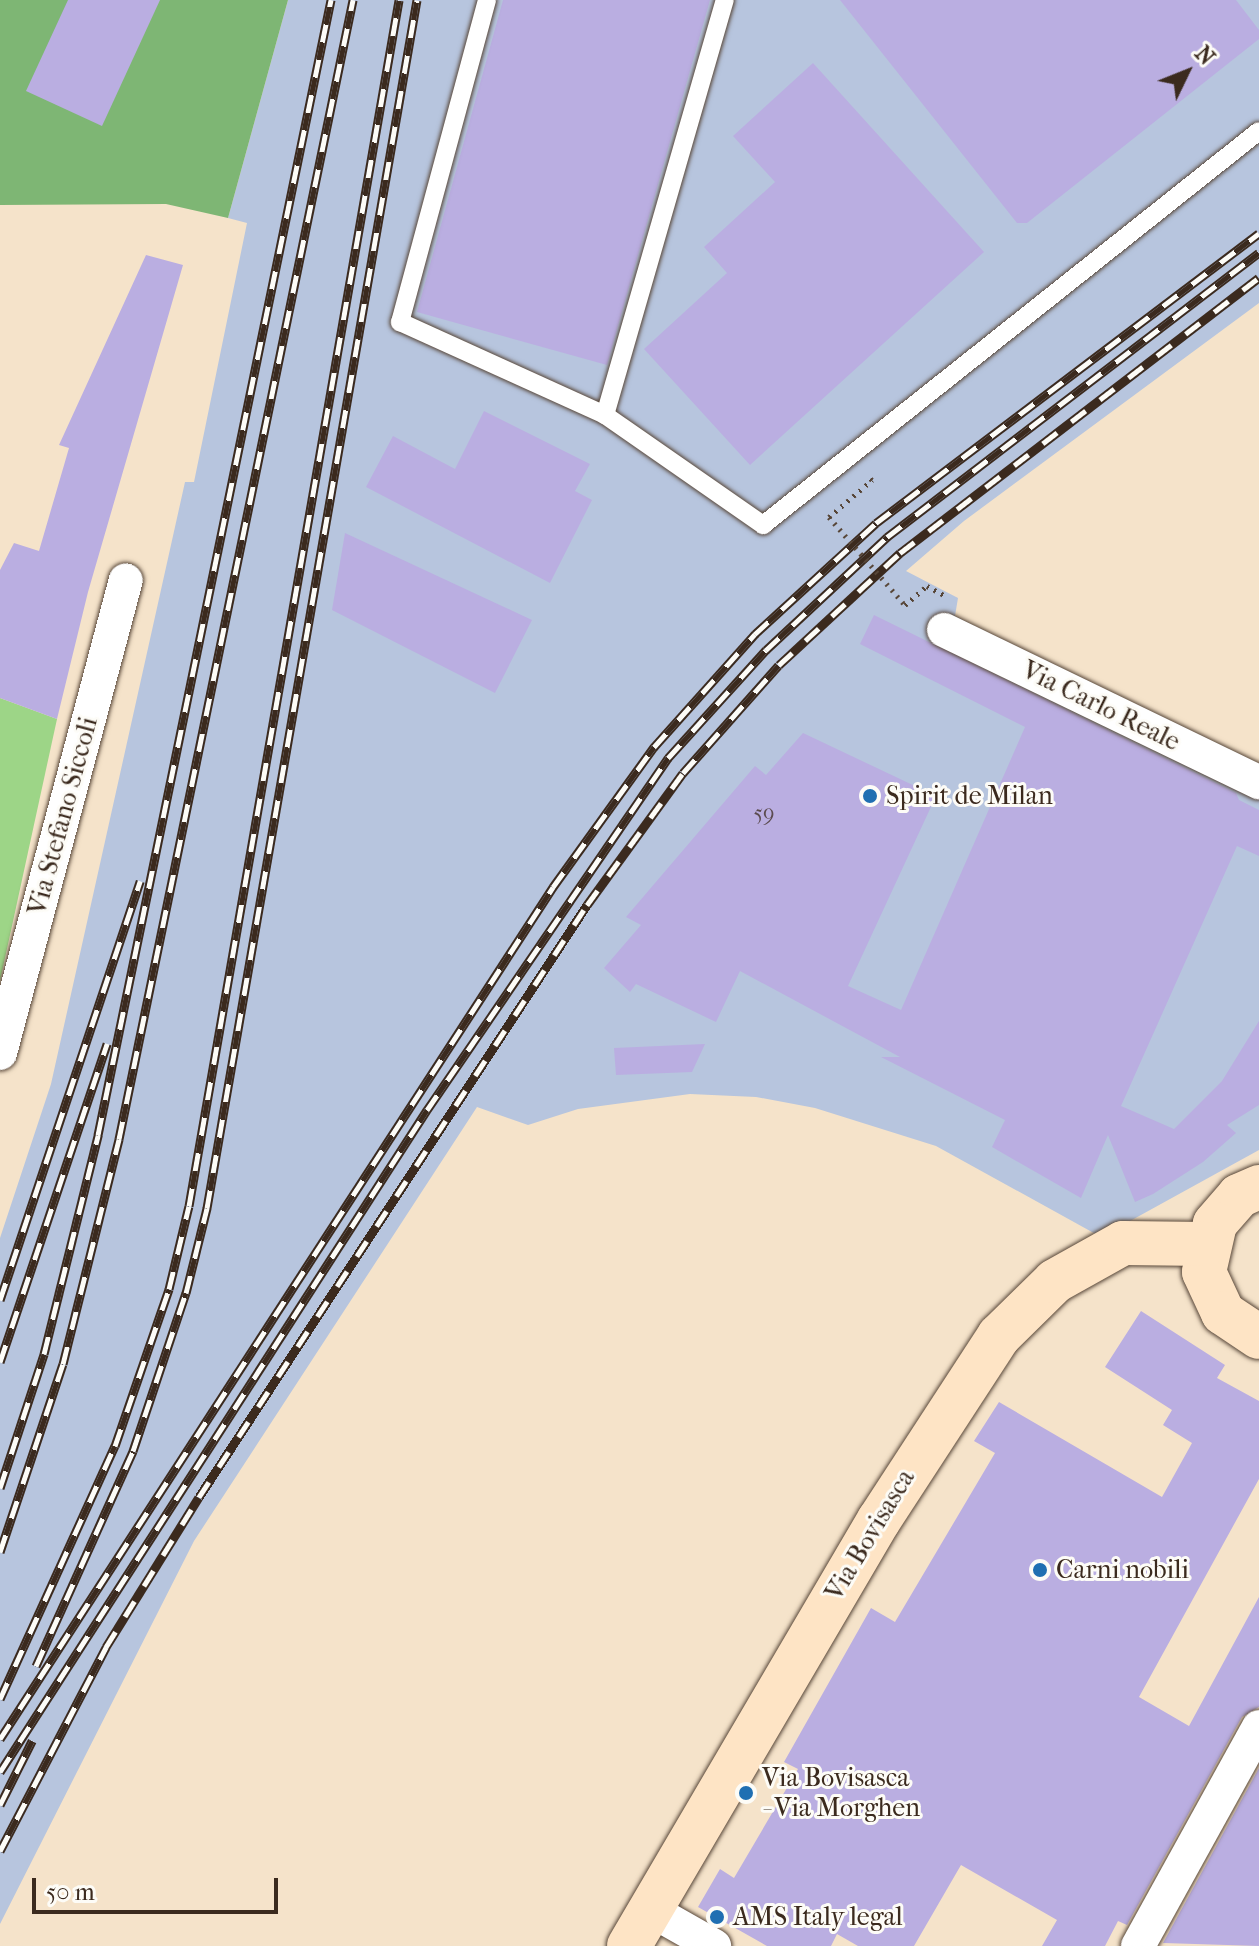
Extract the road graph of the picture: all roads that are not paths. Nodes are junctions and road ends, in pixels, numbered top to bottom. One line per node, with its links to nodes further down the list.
1 (487, 0): 4 (lane)
2 (725, 0): 4 (lane)
3 (1259, 131): 4 (lane)
4 (605, 415)
5 (126, 580): 8 (street, Via Stefano Siccoli)
6 (947, 614): 7 (street, Via Carlo Reale)
7 (1259, 782)
8 (0, 1053)
9 (1259, 1187): 10 (street)
10 (1206, 1244): 11 (street); 13 (street, Via Bovisasca)
11 (1259, 1337)
12 (1259, 1727): 15 (street)
13 (639, 1928): 14 (street)
14 (714, 1946)
15 (1138, 1946)

